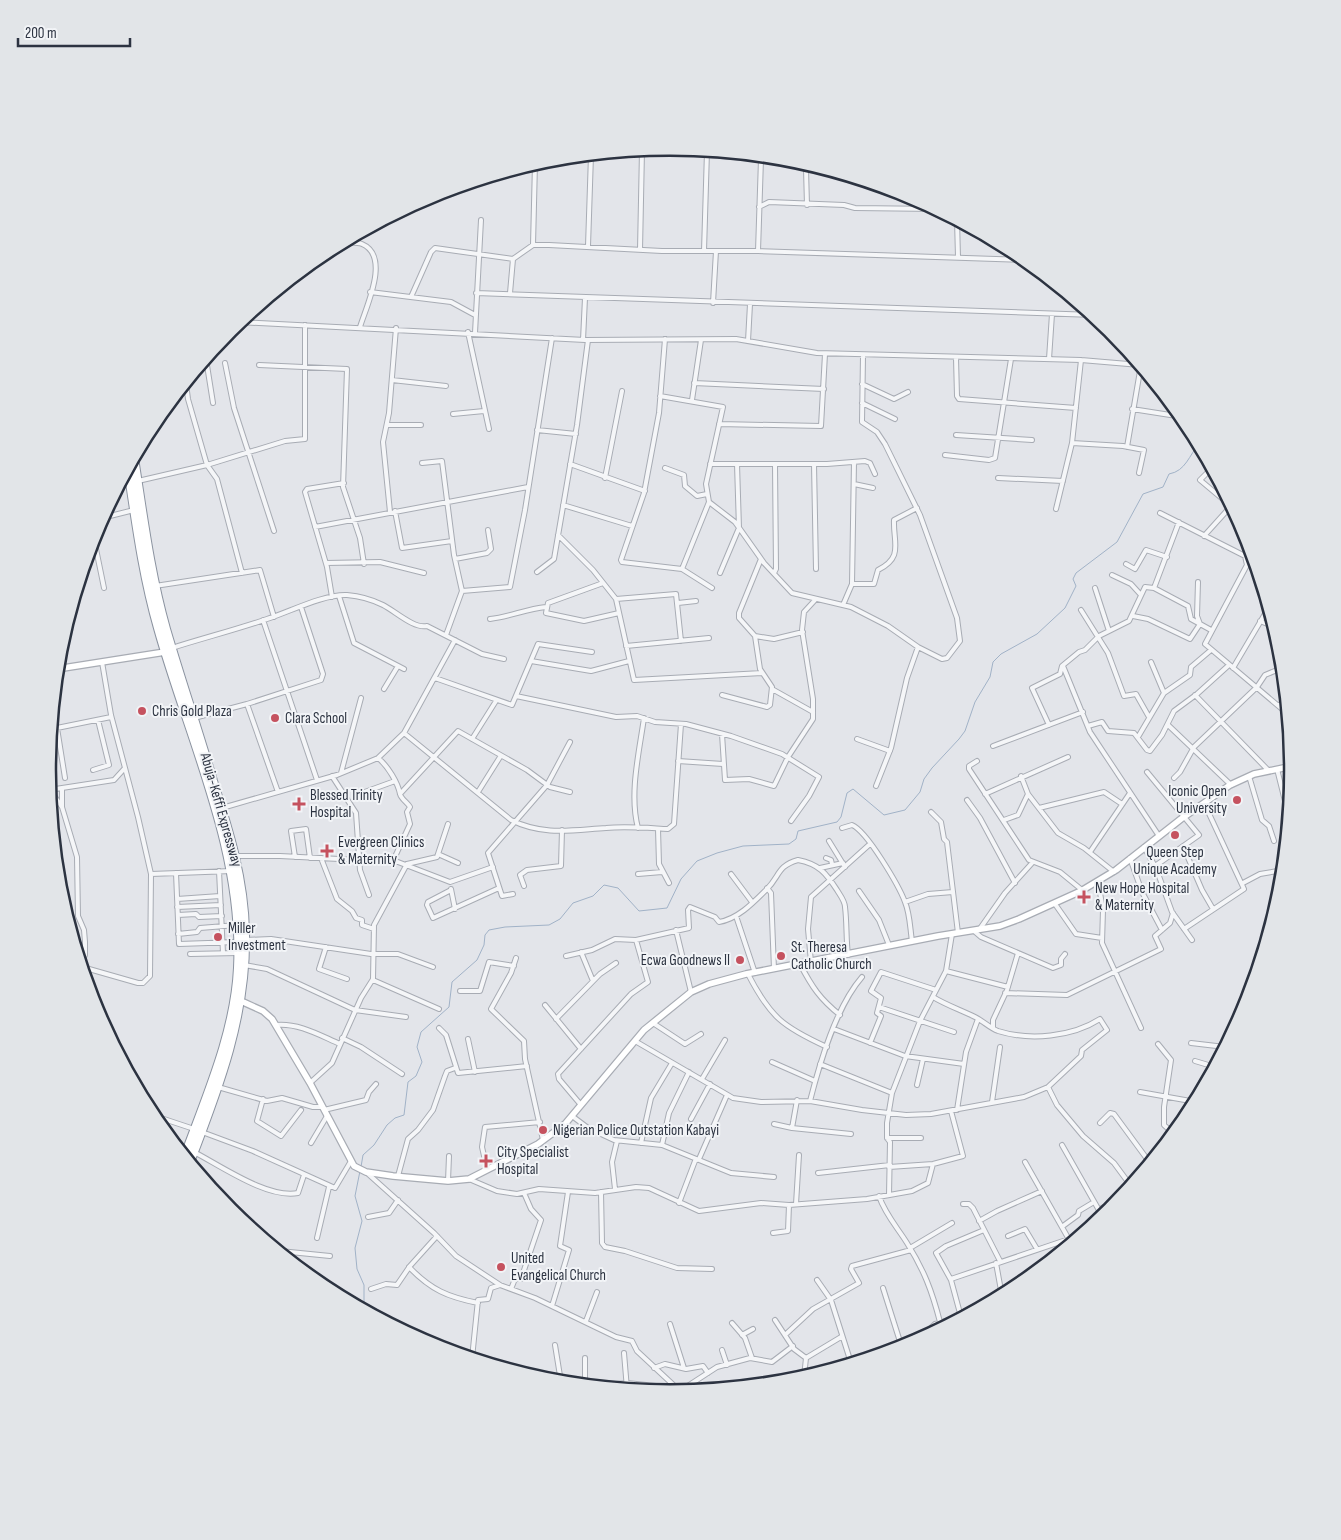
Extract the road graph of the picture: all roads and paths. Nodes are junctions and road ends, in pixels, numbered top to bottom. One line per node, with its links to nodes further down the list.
1 (642, 157): 17 (street)
2 (707, 157): 18 (street)
3 (591, 161): 16 (street)
4 (760, 163): 7 (street)
5 (535, 172): 15 (street)
6 (806, 172): 9 (street)
7 (760, 194): 8 (street); 10 (street)
8 (769, 202): 9 (street); 10 (street)
9 (808, 205): 11 (street)
10 (759, 207): 20 (street)
11 (918, 208)
12 (481, 220): 21 (street)
13 (957, 227): 22 (street)
14 (355, 243): 25 (street)
15 (533, 245): 16 (street); 23 (street)
16 (588, 246): 17 (street)
17 (640, 250): 18 (street)
18 (704, 251): 19 (street)
19 (716, 251): 20 (street); 30 (street)
20 (758, 251): 22 (street)
21 (478, 255): 23 (street); 26 (street); 28 (street)
22 (958, 257): 24 (street)
23 (512, 259): 27 (street)
24 (1013, 259)
25 (370, 292): 28 (street); 37 (street)
26 (476, 293): 27 (street); 33 (street)
27 (510, 293): 29 (street)
28 (411, 297): 33 (street)
29 (585, 298): 30 (street); 43 (street)
30 (713, 303): 31 (street)
31 (750, 304): 32 (street); 46 (street)
32 (1052, 314): 34 (street); 51 (street)
33 (475, 315): 40 (street)
34 (1083, 315)
35 (250, 322): 36 (street)
36 (305, 325): 37 (street); 57 (street)
37 (360, 327): 38 (street)
38 (396, 328): 39 (street); 59 (street)
39 (468, 332): 40 (street); 74 (street)
40 (474, 333): 41 (street)
41 (552, 338): 43 (street); 82 (street)
42 (665, 339): 44 (street); 45 (street); 67 (street)
43 (583, 340): 44 (street)
44 (588, 340): 83 (street)
45 (701, 340): 46 (street); 60 (street)
46 (748, 341): 47 (street)
47 (824, 354): 48 (street); 63 (street)
48 (863, 356): 49 (street); 61 (street)
49 (956, 358): 50 (street); 71 (street)
50 (1011, 359): 51 (street); 71 (street)
51 (1049, 359): 52 (street)
52 (1081, 360): 54 (street); 72 (street)
53 (225, 363): 89 (street)
54 (1131, 364)
55 (259, 365): 57 (street)
56 (207, 367): 69 (street)
57 (306, 367): 89 (street); 109 (street)
58 (1139, 373): 73 (street)
59 (392, 380): 62 (street); 79 (street)
60 (694, 384): 63 (street); 68 (street)
61 (862, 384): 66 (street); 70 (street)
62 (446, 386)
63 (824, 390): 78 (street)
64 (187, 391): 98 (street)
65 (622, 391): 104 (street)
66 (908, 392)
67 (660, 396): 68 (street); 113 (street)
68 (692, 400): 78 (street)
69 (213, 403)
70 (862, 403): 77 (street); 119 (street)
71 (1004, 403): 72 (street); 85 (street)
72 (1076, 408): 87 (street)
73 (1132, 409): 76 (street); 88 (street)
74 (484, 410): 75 (street); 81 (street)
75 (453, 414)
76 (1171, 415)
77 (895, 419)
78 (719, 424): 94 (street)
79 (387, 425): 80 (street); 122 (street)
80 (421, 425)
81 (489, 429)
82 (537, 430): 83 (street); 111 (street)
83 (576, 434): 93 (street)
84 (956, 435): 85 (street)
85 (998, 438): 86 (street); 90 (street)
86 (1032, 440)
87 (1072, 444): 88 (street); 108 (street)
88 (1127, 447): 101 (street)
89 (249, 451): 98 (street); 132 (street)
90 (945, 455)
91 (422, 462): 116 (street)
92 (854, 462): 97 (street); 103 (street); 110 (street)
93 (570, 464): 104 (street); 118 (street)
94 (710, 464): 95 (street); 114 (street)
95 (736, 464): 96 (street); 130 (street)
96 (775, 464): 97 (street); 150 (street)
97 (814, 464): 145 (street)
98 (208, 465): 107 (street); 147 (street)
99 (665, 468): 114 (street)
100 (136, 469): 107 (highway, Abuja-Keffi Expressway)
101 (1139, 473)
102 (1207, 473): 115 (street)
103 (875, 474)
104 (605, 478): 113 (street)
105 (998, 478): 108 (street)
106 (130, 480): 121 (highway, Abuja-Keffi Expressway)
107 (138, 481): 155 (highway, Abuja-Keffi Expressway)
108 (1063, 481): 120 (street)
109 (344, 483): 126 (street); 129 (street)
110 (854, 484): 112 (street); 154 (street)
111 (528, 487): 116 (street); 160 (street)
112 (873, 488)
113 (645, 491): 128 (street)
114 (707, 494): 117 (street)
115 (1221, 497)
116 (446, 501): 122 (street); 135 (street)
117 (708, 502): 130 (street); 144 (street)
118 (563, 505): 128 (street); 133 (street)
119 (917, 508): 154 (street); 191 (street)
120 (1056, 509)
121 (134, 510): 125 (street); 192 (highway, Abuja-Keffi Expressway)
122 (392, 511): 126 (street); 135 (street)
123 (1227, 511): 134 (street)
124 (1160, 513): 127 (street)
125 (112, 516)
126 (354, 519): 129 (street); 142 (street)
127 (1179, 522): 134 (street); 138 (street)
128 (632, 526): 144 (street)
129 (315, 527): 141 (street)
130 (739, 528): 140 (street); 149 (street)
131 (488, 530): 139 (street)
132 (274, 531)
133 (558, 535): 146 (street); 153 (street)
134 (1204, 536): 137 (street)
135 (452, 541): 139 (street)
136 (97, 552): 156 (street)
137 (1246, 556): 181 (street)
138 (1167, 557): 143 (street); 159 (street)
139 (455, 559): 160 (street)
140 (761, 559): 150 (street); 185 (street)
141 (326, 563): 142 (street); 162 (street)
142 (364, 564): 148 (street)
143 (1126, 564)
144 (682, 569): 157 (street)
145 (816, 570)
146 (537, 572)
147 (242, 573): 155 (street); 175 (street)
148 (424, 573)
149 (720, 573)
150 (774, 573): 165 (street)
151 (1112, 575): 161 (street)
152 (1198, 582): 179 (street)
153 (603, 583): 164 (street); 170 (street)
154 (852, 584): 168 (street)
155 (155, 586): 192 (highway, Abuja-Keffi Expressway)
156 (104, 588)
157 (712, 588)
158 (1095, 588): 182 (street)
159 (1154, 588): 161 (street); 179 (street)
160 (462, 591): 184 (street)
161 (1141, 595): 174 (street)
162 (332, 596): 163 (street); 169 (street)
163 (339, 596): 184 (street); 200 (street)
164 (616, 599): 167 (street); 172 (street)
165 (816, 599): 168 (street); 183 (street)
166 (696, 601): 167 (street)
167 (678, 603): 189 (street)
168 (843, 605): 191 (street)
169 (301, 607): 175 (street); 211 (street)
170 (546, 607): 172 (street); 176 (street)
171 (1081, 610): 187 (street)
172 (619, 613): 190 (street)
173 (1265, 614): 178 (street)
174 (1132, 616): 179 (street); 182 (street)
175 (274, 617): 177 (street)
176 (490, 619)
177 (264, 620): 192 (street); 211 (street)
178 (1260, 621): 180 (street); 202 (street)
179 (1200, 624): 181 (street)
180 (1267, 624)
181 (1211, 630): 193 (street)
182 (1109, 631): 187 (street)
183 (803, 632): 185 (street); 220 (street)
184 (446, 635): 188 (street)
185 (755, 636): 206 (street)
186 (709, 638): 189 (street)
187 (1098, 638): 201 (street); 222 (street)
188 (455, 640): 195 (street); 207 (street)
189 (681, 641): 190 (street)
190 (626, 646): 197 (street)
191 (918, 647): 242 (street)
192 (168, 650): 198 (street); 224 (highway, Abuja-Keffi Expressway); 320 (highway, Abuja-Keffi Expressway)
193 (1211, 650): 202 (street); 212 (street)
194 (592, 652): 196 (street)
195 (504, 659)
196 (531, 661): 197 (street); 215 (street)
197 (629, 661): 206 (street)
198 (102, 662): 203 (street); 223 (street)
199 (1151, 662): 212 (street)
200 (398, 666): 204 (street); 209 (street)
201 (1063, 666): 221 (street); 229 (street)
202 (1231, 666): 208 (street); 214 (street)
203 (65, 668)
204 (404, 669)
205 (1276, 670): 208 (street)
206 (762, 672): 210 (street)
207 (435, 678): 217 (street); 234 (street)
208 (1257, 687): 219 (street); 227 (street)
209 (384, 689)
210 (772, 689): 213 (street); 220 (street)
211 (287, 692): 218 (street); 263 (street)
212 (1164, 693): 222 (street)
213 (722, 695)
214 (1195, 695): 227 (street); 230 (street)
215 (516, 696): 217 (street); 225 (street)
216 (361, 698): 257 (street)
217 (496, 701): 237 (street)
218 (247, 704): 224 (street); 270 (street)
219 (1279, 706)
220 (813, 712): 245 (street)
221 (1083, 712): 229 (street); 231 (street)
222 (1149, 716): 236 (street)
223 (111, 717): 226 (street); 252 (street)
224 (194, 718): 284 (highway, Abuja-Keffi Expressway)
225 (644, 718): 228 (street); 292 (street)
226 (98, 720): 232 (street); 254 (street)
227 (1222, 722): 241 (street); 255 (street)
228 (681, 724): 235 (street); 248 (street)
229 (1049, 725): 240 (street)
230 (1168, 725): 236 (street); 241 (street)
231 (1088, 726): 236 (street); 274 (street)
232 (58, 728)
233 (58, 733): 261 (street)
234 (404, 733): 243 (street); 247 (street)
235 (722, 734): 245 (street); 250 (street)
236 (1138, 736)
237 (472, 739): 243 (street); 244 (street)
238 (857, 740): 242 (street)
239 (570, 742): 265 (street)
240 (993, 746)
241 (1194, 748): 262 (street); 266 (street)
242 (890, 751): 267 (street)
243 (434, 757): 271 (street); 275 (street)
244 (500, 757): 265 (street); 271 (street)
245 (788, 757): 250 (street); 288 (street)
246 (1068, 757): 259 (street)
247 (378, 758): 257 (street); 264 (street)
248 (678, 761): 250 (street); 294 (street)
249 (977, 761): 276 (street)
250 (723, 764)
251 (1285, 768): 253 (street)
252 (124, 769): 268 (street); 326 (street)
253 (1277, 769): 255 (street); 278 (street)
254 (93, 770)
255 (1269, 771): 260 (street)
256 (1147, 772): 287 (street)
257 (341, 773): 258 (street)
258 (332, 776): 263 (street); 310 (street)
259 (1021, 776): 276 (street); 277 (street)
260 (1249, 776): 266 (street); 298 (street)
261 (65, 778)
262 (1174, 778)
263 (317, 780): 270 (street)
264 (394, 781): 273 (street); 275 (street)
265 (547, 785): 272 (street); 290 (street)
266 (1231, 785): 282 (street)
267 (876, 786)
268 (62, 788): 269 (street); 283 (street)
269 (57, 789)
270 (278, 792): 284 (street)
271 (478, 792): 290 (street)
272 (570, 792)
273 (362, 793)
274 (1130, 793): 281 (street); 296 (street)
275 (400, 794): 311 (street)
276 (985, 794): 289 (street)
277 (1028, 794): 285 (street); 289 (street)
278 (1284, 795)
279 (967, 800): 333 (street)
280 (58, 801): 283 (street)
281 (1122, 804): 285 (street); 302 (street)
282 (1205, 805): 287 (street); 334 (street)
283 (62, 807): 379 (street)
284 (222, 808): 304 (highway, Abuja-Keffi Expressway)
285 (1039, 808): 302 (street)
286 (931, 812): 341 (street)
287 (1185, 817): 296 (street); 300 (street)
288 (791, 820)
289 (1004, 820): 312 (street)
290 (515, 822): 295 (street); 318 (street)
291 (448, 824): 303 (street)
292 (638, 828): 294 (street); 295 (street)
293 (842, 828): 299 (street)
294 (658, 829): 323 (street)
295 (562, 830): 335 (street)
296 (1159, 836): 301 (street)
297 (829, 841): 316 (street)
298 (1274, 842)
299 (870, 844): 316 (street); 347 (street)
300 (1183, 846): 317 (street); 352 (street)
301 (1144, 847): 309 (street); 317 (street)
302 (1090, 852): 324 (street)
303 (438, 854): 313 (street); 314 (street)
304 (235, 856): 305 (street); 362 (highway, Abuja-Keffi Expressway)
305 (295, 857): 306 (street); 306 (street)
306 (310, 858): 307 (street)
307 (321, 858): 310 (street); 361 (street)
308 (826, 858): 315 (street)
309 (1130, 858): 324 (street); 364 (street)
310 (360, 860): 311 (street); 343 (street)
311 (392, 861): 314 (street)
312 (1033, 862): 333 (street); 339 (street)
313 (458, 863)
314 (407, 864): 331 (street); 361 (street)
315 (832, 864): 316 (street); 319 (street)
316 (844, 865): 329 (street)
317 (1155, 866): 353 (street)
318 (492, 867): 331 (street); 336 (street)
319 (820, 868): 329 (street); 337 (street)
320 (232, 871): 322 (street); 362 (highway, Abuja-Keffi Expressway)
321 (1276, 871): 334 (street)
322 (219, 872): 325 (street); 344 (street)
323 (662, 872): 327 (street); 332 (street)
324 (1114, 872): 330 (street)
325 (176, 873): 326 (street); 345 (street)
326 (151, 874): 392 (street)
327 (638, 874)
328 (731, 874): 346 (street)
329 (830, 880): 383 (street); 386 (street)
330 (1098, 881): 339 (street); 368 (street)
331 (450, 882): 338 (street)
332 (669, 883)
333 (1015, 883): 365 (street)
334 (1243, 883): 352 (street)
335 (524, 886)
336 (499, 888): 342 (street); 351 (street)
337 (768, 888): 346 (street); 393 (street)
338 (451, 890): 351 (street); 351 (street)
339 (1082, 890): 348 (street)
340 (860, 891): 373 (street)
341 (953, 892): 347 (street); 367 (street)
342 (513, 894)
343 (369, 895)
344 (220, 896): 345 (street); 349 (street)
345 (177, 899): 350 (street)
346 (752, 902): 356 (street)
347 (905, 902): 371 (street)
348 (1055, 904): 365 (street); 368 (street)
349 (221, 905): 350 (street); 355 (street)
350 (178, 907): 354 (street)
351 (455, 909)
352 (1214, 909): 360 (street)
353 (1173, 913): 357 (street); 358 (street)
354 (178, 915): 355 (street); 366 (street)
355 (222, 916): 359 (street)
356 (736, 916): 363 (street); 396 (street)
357 (1178, 920): 358 (street); 360 (street)
358 (1170, 922): 364 (street)
359 (222, 926): 362 (street); 366 (street); 372 (street)
360 (1184, 928): 370 (street)
361 (374, 929): 381 (street)
362 (241, 930): 372 (street); 374 (street); 377 (highway, Abuja-Keffi Expressway); 389 (highway, Abuja-Keffi Expressway)
363 (676, 930): 369 (street); 404 (street)
364 (1162, 930): 394 (street)
365 (976, 931): 367 (street); 378 (street)
366 (178, 934): 372 (street)
367 (955, 934): 371 (street); 395 (street)
368 (1102, 938): 394 (street)
369 (636, 940): 376 (street); 436 (street)
370 (1192, 940)
371 (912, 941): 373 (street)
372 (223, 943): 375 (street)
373 (889, 945): 383 (street)
374 (326, 946): 381 (street); 398 (street)
375 (223, 952): 377 (street); 380 (street)
376 (581, 952): 384 (street); 400 (street)
377 (239, 953): 481 (highway, Abuja-Keffi Expressway)
378 (1018, 953): 382 (street); 401 (street)
379 (85, 954)
380 (190, 954)
381 (374, 954): 390 (street); 399 (street)
382 (1066, 954)
383 (848, 955): 386 (street)
384 (566, 956)
385 (516, 958): 391 (street)
386 (811, 962): 388 (street)
387 (616, 963): 400 (street)
388 (800, 964): 393 (street); 412 (street)
389 (244, 966): 407 (highway, Abuja-Keffi Expressway); 411 (street)
390 (433, 966)
391 (514, 966): 403 (street); 445 (street)
392 (89, 968)
393 (774, 969): 396 (street)
394 (1115, 970): 405 (street); 421 (street)
395 (946, 971): 401 (street); 402 (street)
396 (751, 973): 404 (street); 433 (street)
397 (862, 977): 412 (street)
398 (347, 979)
399 (373, 980): 410 (street); 411 (street)
400 (593, 981): 414 (street)
401 (1008, 987): 405 (street)
402 (936, 990): 406 (street); 409 (street)
403 (460, 991)
404 (691, 992): 417 (street)
405 (1005, 993): 420 (street)
406 (932, 997): 415 (street); 416 (street)
407 (240, 1001): 418 (street); 456 (highway, Abuja-Keffi Expressway)
408 (545, 1005): 414 (street)
409 (879, 1007): 416 (street); 429 (street)
410 (439, 1009)
411 (355, 1010): 413 (street); 425 (street)
412 (840, 1015): 422 (street)
413 (406, 1017)
414 (556, 1019): 436 (street)
415 (978, 1019): 420 (street); 443 (street)
416 (920, 1021): 423 (street); 437 (street)
417 (653, 1023): 424 (street); 428 (street)
418 (276, 1025): 431 (street); 452 (street)
419 (439, 1028): 446 (street)
420 (994, 1028): 457 (street)
421 (1142, 1028)
422 (834, 1029): 429 (street); 433 (street)
423 (954, 1032)
424 (701, 1034)
425 (342, 1038): 431 (street); 449 (street)
426 (468, 1039): 447 (street)
427 (724, 1040): 450 (street)
428 (635, 1041): 441 (street); 467 (street)
429 (870, 1043): 437 (street)
430 (1191, 1043): 434 (street)
431 (340, 1044): 452 (street)
432 (1158, 1044): 461 (street)
433 (827, 1046): 442 (street)
434 (1219, 1046)
435 (1000, 1047): 466 (street)
436 (582, 1049): 467 (street)
437 (905, 1056): 438 (street); 458 (street)
438 (923, 1059): 443 (street); 455 (street)
439 (1195, 1061): 444 (street)
440 (772, 1062): 451 (street)
441 (672, 1063): 448 (street); 488 (street)
442 (820, 1064): 451 (street); 458 (street)
443 (964, 1064): 470 (street)
444 (1208, 1065)
445 (527, 1066): 447 (street); 476 (street)
446 (455, 1068): 447 (street); 506 (street)
447 (475, 1072)
448 (689, 1072): 450 (street); 489 (street)
449 (402, 1074)
450 (702, 1080): 454 (street)
451 (815, 1081): 464 (street)
452 (310, 1083): 471 (street)
453 (376, 1084): 471 (street)
454 (710, 1084): 460 (street); 474 (street)
455 (917, 1085)
456 (218, 1087): 462 (street); 481 (highway, Abuja-Keffi Expressway)
457 (1048, 1087): 466 (street); 509 (street)
458 (892, 1092): 472 (street)
459 (1140, 1092): 461 (street)
460 (727, 1095): 463 (street); 497 (street)
461 (1166, 1097): 465 (street); 480 (street)
462 (263, 1099): 468 (street); 471 (street)
463 (798, 1100): 464 (street); 479 (street)
464 (810, 1100): 472 (street)
465 (1187, 1101)
466 (992, 1102): 470 (street)
467 (582, 1106): 473 (street)
468 (301, 1110)
469 (951, 1110): 470 (street); 472 (street); 500 (street)
470 (957, 1110)
471 (324, 1111): 487 (street); 498 (street)
472 (889, 1114): 483 (street)
473 (572, 1116): 485 (street); 486 (street)
474 (691, 1119)
475 (166, 1120): 481 (street)
476 (540, 1122): 485 (street); 502 (street)
477 (1100, 1123): 496 (street)
478 (774, 1124): 479 (street)
479 (792, 1128): 482 (street)
480 (1168, 1129)
481 (198, 1131): 491 (highway, Abuja-Keffi Expressway); 492 (highway, Abuja-Keffi Expressway); 505 (street)
482 (851, 1134)
483 (887, 1138): 484 (street); 501 (street)
484 (920, 1138)
485 (543, 1140): 502 (street)
486 (617, 1141): 488 (street); 512 (street)
487 (311, 1143)
488 (641, 1143): 489 (street)
489 (662, 1145): 497 (street)
490 (1062, 1145): 520 (street)
491 (188, 1150)
492 (194, 1152): 493 (highway, Abuja-Keffi Expressway); 505 (street)
493 (193, 1155)
494 (799, 1155): 522 (street)
495 (448, 1156): 510 (street)
496 (1147, 1158)
497 (699, 1159): 507 (street); 521 (street)
498 (351, 1161): 503 (street); 511 (street)
499 (1025, 1162): 513 (street)
500 (933, 1164): 501 (street); 517 (street)
501 (890, 1166): 504 (street); 517 (street)
502 (487, 1169): 508 (street)
503 (366, 1172): 506 (street); 519 (street)
504 (818, 1173)
505 (304, 1175): 511 (street)
506 (398, 1176): 510 (street)
507 (774, 1177)
508 (469, 1179): 510 (street); 516 (street)
509 (1127, 1180)
510 (448, 1181)
511 (329, 1187): 534 (street)
512 (615, 1189): 515 (street); 521 (street)
513 (1042, 1191): 527 (street); 529 (street)
514 (568, 1192): 515 (street); 516 (street); 554 (street)
515 (601, 1192): 543 (street)
516 (524, 1193): 550 (street)
517 (889, 1195): 518 (street)
518 (879, 1196): 522 (street); 537 (street)
519 (398, 1200): 526 (street); 532 (street)
520 (1094, 1202): 525 (street); 529 (street)
521 (679, 1203): 524 (street)
522 (796, 1204): 524 (street)
523 (963, 1204): 527 (street)
524 (789, 1205): 531 (street)
525 (1099, 1210)
526 (368, 1217)
527 (979, 1221): 530 (street)
528 (952, 1223): 537 (street)
529 (1063, 1226): 535 (street)
530 (984, 1230): 541 (street); 544 (street)
531 (773, 1233)
532 (437, 1236): 542 (street); 546 (street)
533 (1008, 1236): 538 (street)
534 (316, 1238)
535 (1069, 1238)
536 (1062, 1243): 538 (street)
537 (910, 1249): 552 (street); 558 (street)
538 (1037, 1249): 541 (street)
539 (291, 1252): 540 (street)
540 (330, 1256)
541 (998, 1262): 544 (street); 548 (street)
542 (409, 1267): 549 (street); 553 (street)
543 (712, 1270)
544 (951, 1279): 555 (street)
545 (817, 1280): 552 (street)
546 (500, 1285): 550 (street); 553 (street)
547 (883, 1288): 565 (street)
548 (1001, 1288)
549 (371, 1289)
550 (511, 1289): 554 (street)
551 (597, 1292): 557 (street)
552 (829, 1298): 563 (street); 564 (street)
553 (478, 1303): 569 (street)
554 (552, 1306): 557 (street)
555 (961, 1311)
556 (775, 1320): 563 (street)
557 (586, 1321): 576 (street)
558 (940, 1322)
559 (732, 1323): 562 (street)
560 (670, 1324): 577 (street)
561 (753, 1329): 562 (street)
562 (742, 1335): 572 (street)
563 (785, 1335): 567 (street)
564 (842, 1338): 573 (street); 574 (street)
565 (899, 1340)
566 (555, 1345): 580 (street)
567 (793, 1346): 572 (street); 573 (street)
568 (722, 1350): 575 (street)
569 (473, 1352)
570 (624, 1353): 582 (street)
571 (585, 1358): 581 (street)
572 (752, 1358): 575 (street)
573 (806, 1358): 578 (street)
574 (848, 1358)
575 (727, 1365): 579 (street)
576 (654, 1368): 577 (street); 584 (street)
577 (684, 1368): 579 (street)
578 (805, 1369)
579 (708, 1373): 583 (street)
580 (560, 1374)
581 (585, 1378)
582 (626, 1383)
583 (693, 1383)
584 (670, 1384)

